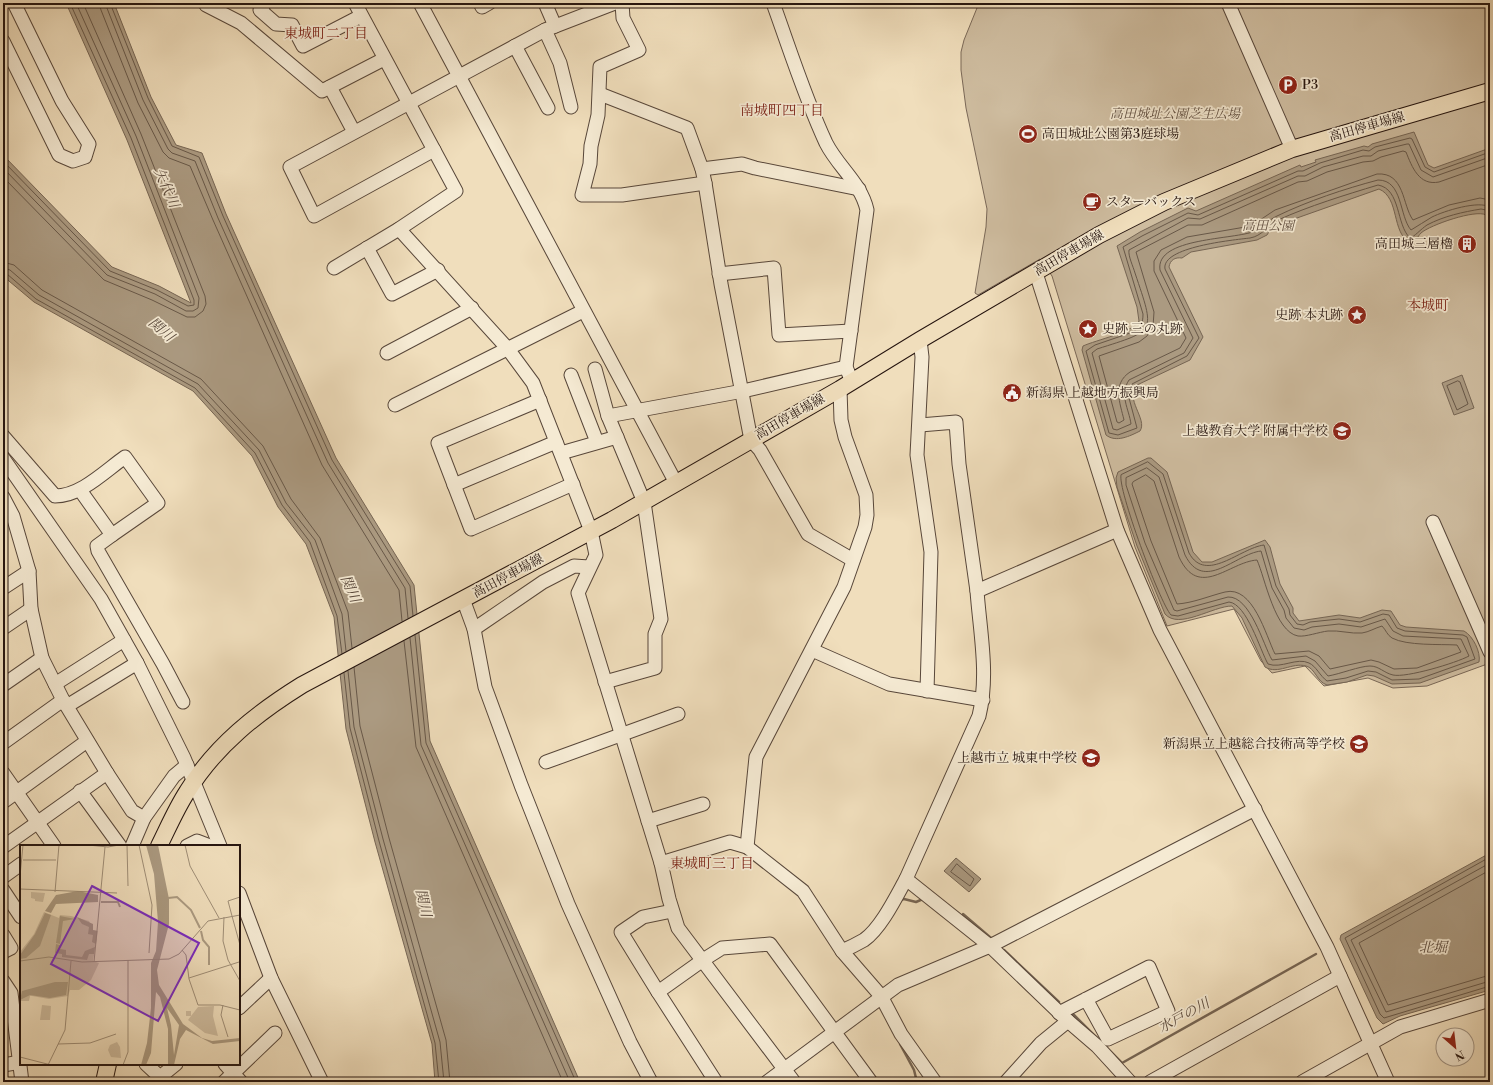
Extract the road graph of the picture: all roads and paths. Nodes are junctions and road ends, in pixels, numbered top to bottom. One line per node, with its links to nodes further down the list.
1 (14, 3): 15 (street)
2 (205, 3): 19 (street)
3 (265, 3): 13 (street)
4 (355, 3): 13 (street)
5 (420, 3): 18 (street)
6 (480, 3): 7 (street)
7 (489, 3)
8 (545, 3): 14 (street)
9 (615, 3): 14 (street)
10 (622, 3): 21 (street)
11 (773, 3): 30 (street)
12 (1228, 3): 26 (street)
13 (362, 16): 17 (street)
14 (550, 28): 16 (street); 24 (street)
15 (3, 41)
16 (515, 46): 18 (street); 23 (street)
17 (384, 59): 19 (street); 22 (street)
18 (458, 77): 22 (street); 38 (street)
19 (330, 87): 25 (street)
20 (1490, 91): 26 (main road, 高田停車場線)
21 (600, 94): 28 (street); 29 (street)
22 (408, 103): 25 (street); 27 (street)
23 (548, 108)
24 (571, 108)
25 (354, 132): 27 (street)
26 (1292, 148): 35 (main road, 高田停車場線)
27 (434, 150): 31 (street)
28 (702, 169): 29 (street); 30 (street)
29 (705, 183): 36 (street)
30 (860, 189): 39 (street)
31 (399, 229): 32 (street); 34 (street)
32 (367, 248): 33 (street); 34 (street)
33 (334, 268)
34 (438, 270): 37 (street)
35 (1036, 273): 40 (main road, 高田停車場線); 65 (street)
36 (719, 274): 39 (street); 46 (street)
37 (472, 308): 41 (street); 42 (street)
38 (583, 311): 41 (street); 49 (street)
39 (851, 331): 45 (street)
40 (920, 340): 45 (main road, 高田停車場線); 51 (street)
41 (508, 348): 47 (street); 48 (street)
42 (387, 353)
43 (595, 369): 50 (street)
44 (571, 376): 55 (street)
45 (846, 379): 46 (street); 54 (main road, 高田停車場線); 68 (street)
46 (743, 391): 49 (street); 54 (street)
47 (540, 400): 56 (street); 60 (street)
48 (395, 405)
49 (636, 411): 50 (street); 58 (street)
50 (608, 416): 53 (street)
51 (920, 425): 72 (street); 85 (street)
52 (3, 436): 61 (street)
53 (616, 436): 55 (street); 63 (street)
54 (751, 440): 58 (main road, 高田停車場線); 68 (street)
55 (597, 442): 56 (street)
56 (559, 448): 59 (street); 60 (street)
57 (3, 458): 77 (street)
58 (676, 483): 63 (main road, 高田停車場線)
59 (573, 484): 60 (street); 66 (street)
60 (454, 485)
61 (80, 490): 67 (street); 67 (street)
62 (3, 497): 70 (street)
63 (644, 502): 66 (main road, 高田停車場線); 82 (street)
64 (1433, 522): 79 (street)
65 (1117, 530): 72 (street); 101 (street)
66 (591, 531): 69 (street); 73 (main road, 高田停車場線)
67 (112, 535): 87 (street)
68 (853, 560): 78 (street)
69 (589, 567): 76 (street); 82 (street)
70 (29, 571): 71 (street); 74 (street)
71 (3, 588)
72 (976, 590): 86 (street)
73 (458, 602): 76 (street); 96 (main road, 高田停車場線)
74 (31, 609): 75 (street); 80 (street)
75 (3, 628)
76 (474, 629): 151 (street)
77 (124, 640): 81 (street); 83 (street)
78 (812, 650): 85 (street); 113 (street)
79 (1490, 652)
80 (42, 658): 83 (street); 84 (street)
81 (138, 663): 88 (street); 96 (street)
82 (606, 682): 90 (street)
83 (55, 684): 88 (street)
84 (3, 685)
85 (927, 691): 86 (street)
86 (983, 700): 117 (street)
87 (183, 702)
88 (65, 703): 91 (street); 92 (street)
89 (678, 714): 90 (street)
90 (622, 736): 93 (street); 104 (street)
91 (87, 740): 95 (street); 98 (street)
92 (3, 743)
93 (546, 762)
94 (3, 773): 98 (street)
95 (107, 773): 97 (street); 102 (street)
96 (193, 774): 102 (street); 108 (main road, 高田停車場線); 111 (street)
97 (80, 791): 103 (street); 106 (street)
98 (16, 792): 99 (street); 103 (street)
99 (3, 802)
100 (703, 804): 104 (street)
101 (1255, 809): 123 (street); 127 (street)
102 (144, 818): 107 (street)
103 (37, 821): 105 (street); 112 (street)
104 (648, 821): 114 (street)
105 (50, 845)
106 (119, 845)
107 (132, 845)
108 (159, 845)
109 (188, 845): 110 (street)
110 (208, 845)
111 (220, 845)
112 (3, 847)
113 (747, 847): 114 (street); 125 (street)
114 (661, 863): 120 (street)
115 (20, 865): 116 (street)
116 (3, 877)
117 (906, 879): 123 (street); 125 (street)
118 (3, 890): 121 (street)
119 (240, 896): 128 (street)
120 (672, 911): 126 (street); 130 (street)
121 (20, 916)
122 (3, 935): 124 (street)
123 (990, 946): 131 (street); 135 (street)
124 (3, 952)
125 (842, 952): 131 (street)
126 (703, 960): 130 (street); 136 (street); 145 (street)
127 (1340, 976): 138 (street); 159 (street)
128 (271, 978): 134 (street); 150 (street)
129 (3, 980): 139 (street)
130 (658, 992): 152 (street)
131 (881, 996): 136 (street); 156 (street)
132 (1086, 999): 132 (street); 135 (street)
133 (1490, 1000): 138 (street)
134 (240, 1007)
135 (1063, 1017): 157 (street); 158 (street)
136 (835, 1031): 145 (street); 155 (street)
137 (275, 1033): 146 (street)
138 (1371, 1042): 160 (street); 161 (street)
139 (20, 1062): 140 (street)
140 (3, 1065)
141 (20, 1065): 148 (street)
142 (108, 1065): 149 (main road)
143 (147, 1065): 147 (street)
144 (175, 1065): 147 (street)
145 (784, 1069): 153 (street); 154 (street)
146 (231, 1075)
147 (162, 1080)
148 (22, 1082)
149 (104, 1082)
150 (322, 1082)
151 (651, 1082)
152 (716, 1082)
153 (767, 1082)
154 (794, 1082)
155 (871, 1082)
156 (935, 1082)
157 (1006, 1082)
158 (1130, 1082)
159 (1150, 1082)
160 (1302, 1082)
161 (1388, 1082)

